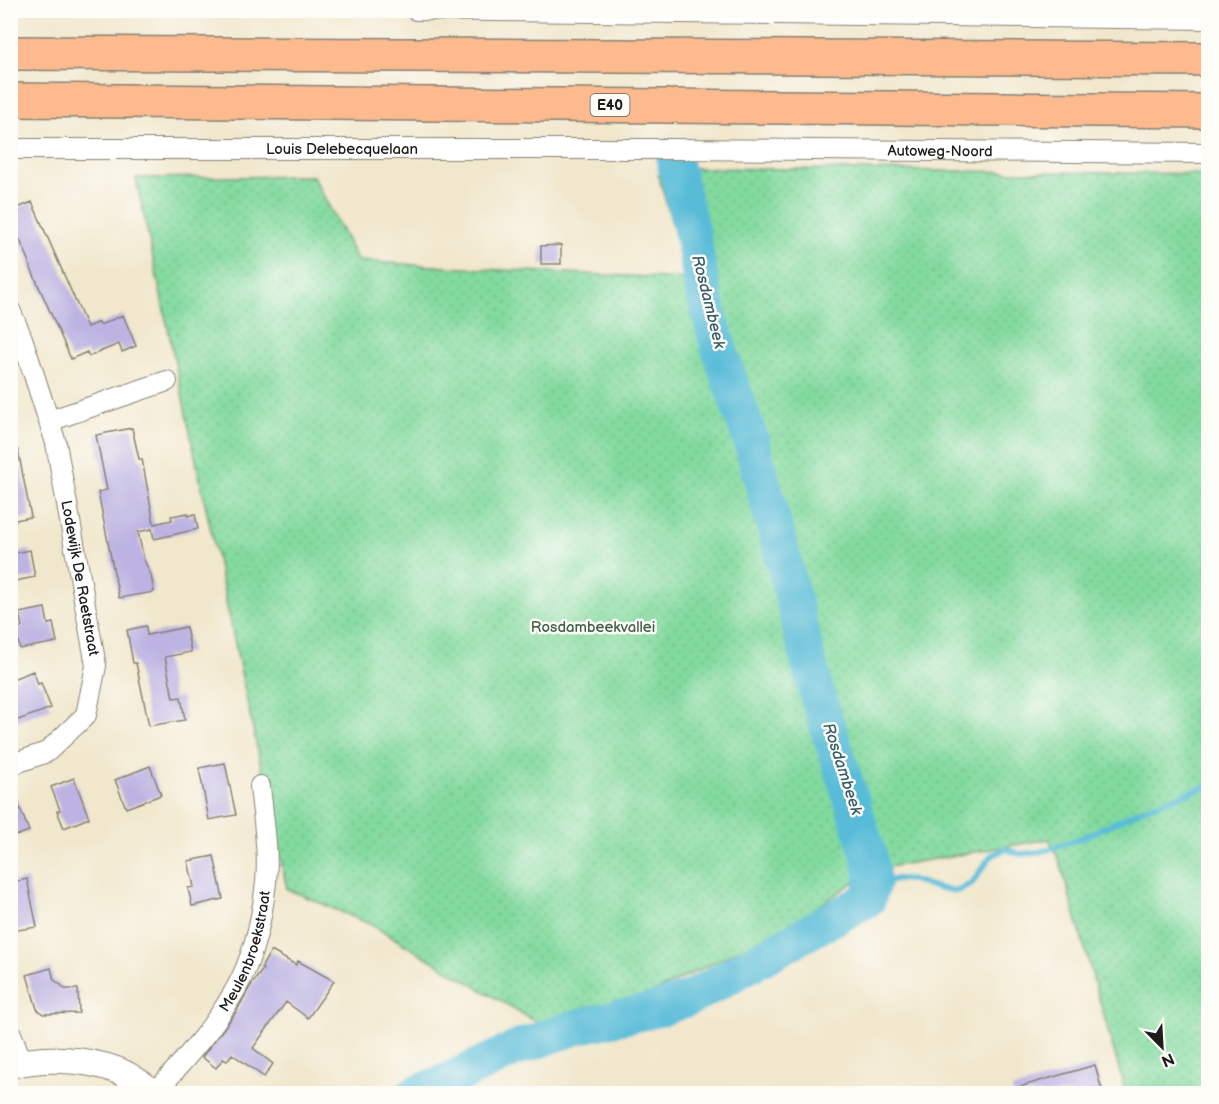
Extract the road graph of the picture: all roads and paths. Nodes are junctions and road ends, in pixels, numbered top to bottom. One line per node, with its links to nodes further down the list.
1 (416, 10): 2 (street)
2 (1209, 19)
3 (10, 53): 4 (highway)
4 (1209, 59)
5 (10, 100): 6 (highway, E40)
6 (1209, 111)
7 (10, 149): 8 (street, Louis Delebecquelaan)
8 (672, 149): 9 (street, Autoweg-Noord)
9 (1209, 153)
10 (10, 309): 12 (street, Lodewijk De Raetstraat)
11 (168, 381): 12 (street)
12 (49, 421): 13 (street, Lodewijk De Raetstraat)
13 (10, 765)
14 (260, 786): 17 (street, Meulenbroekstraat)
15 (10, 1031): 16 (street)
16 (16, 1064): 17 (street)
17 (156, 1093)

